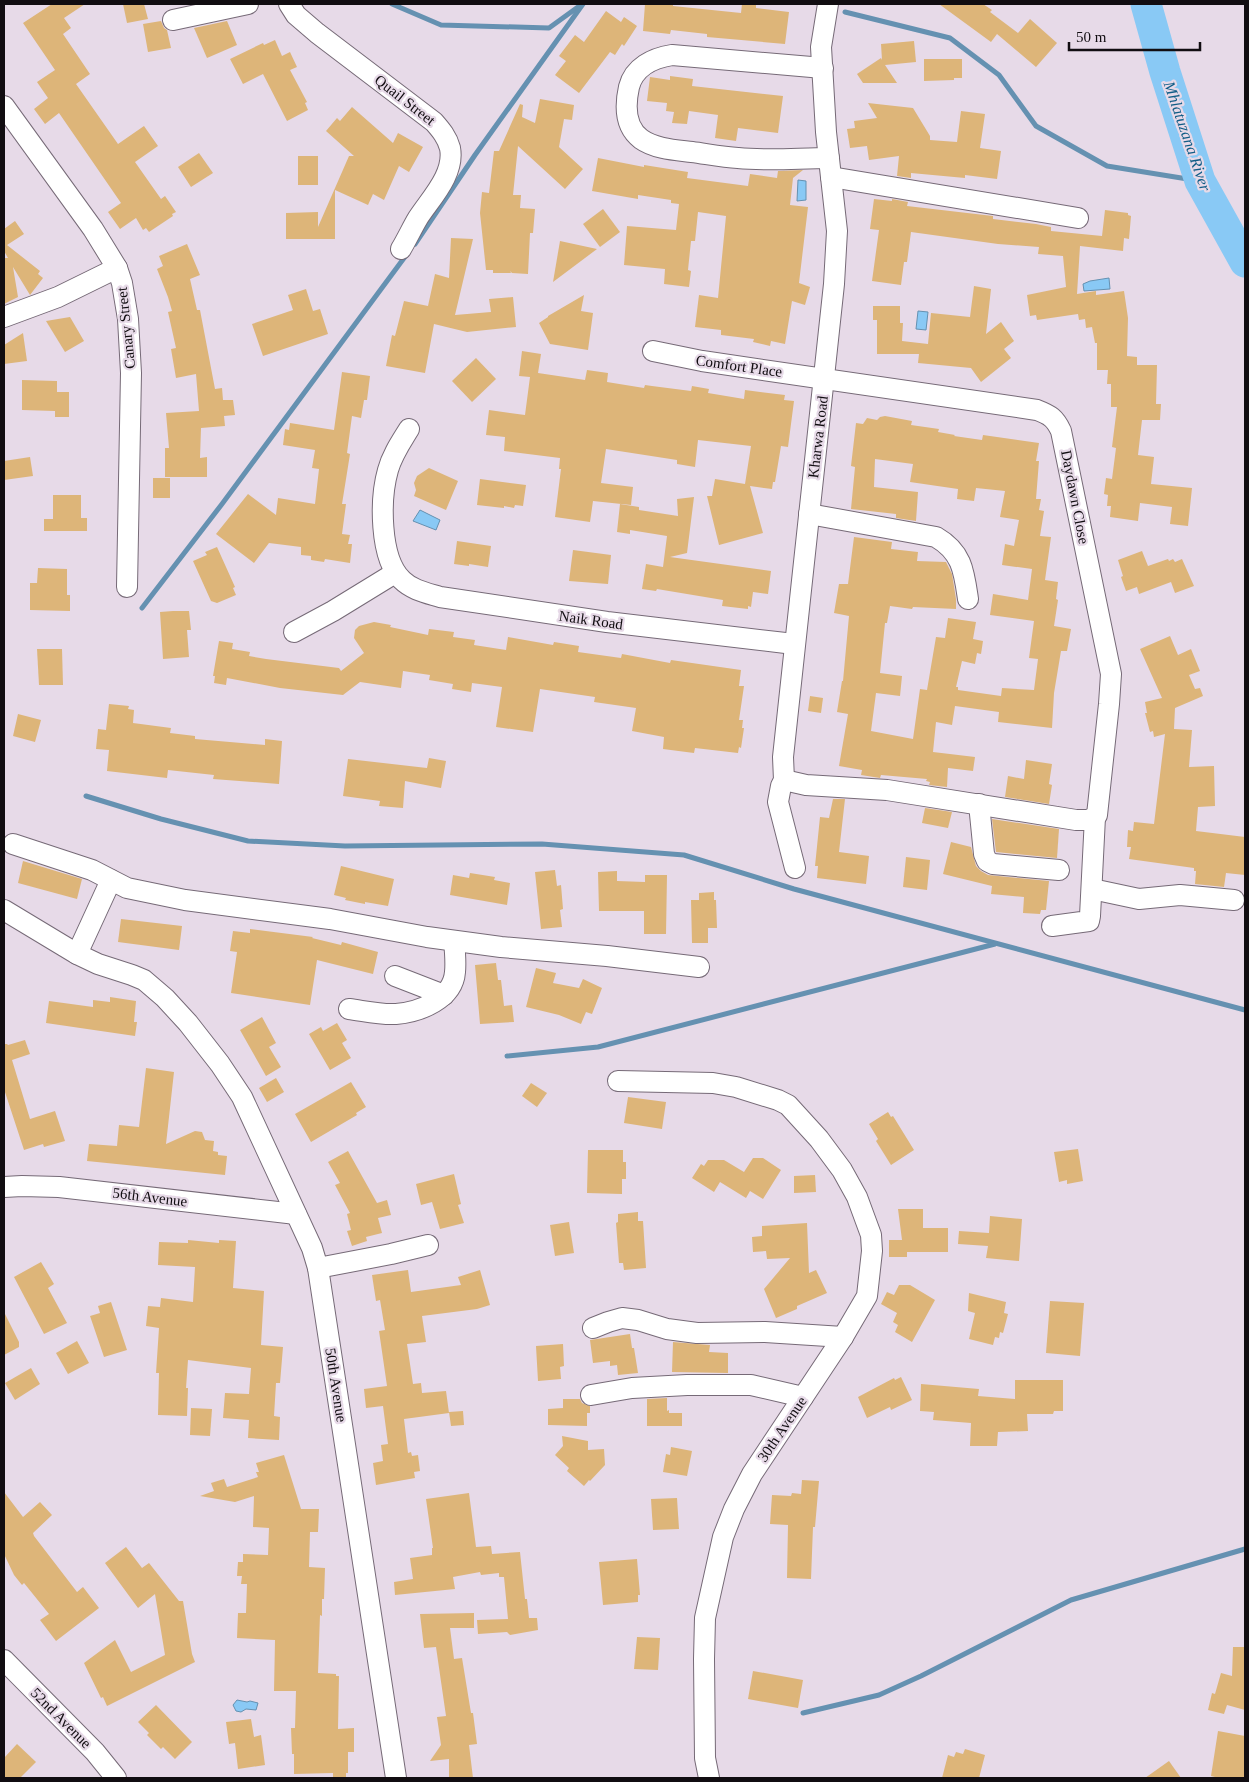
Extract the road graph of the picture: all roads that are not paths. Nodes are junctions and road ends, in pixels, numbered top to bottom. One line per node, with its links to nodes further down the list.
1 (248, 4): 4 (street)
2 (289, 4): 9 (street, Quail Street)
3 (828, 4): 5 (street, Kharwa Road)
4 (173, 20)
5 (823, 68): 7 (street, Kharwa Road); 7 (street)
6 (4, 106): 10 (street, Canary Street)
7 (830, 167): 8 (street); 13 (street, Kharwa Road)
8 (1078, 218)
9 (401, 249)
10 (117, 268): 11 (street); 17 (street, Canary Street)
11 (4, 317)
12 (653, 351): 13 (street, Comfort Place)
13 (825, 378): 15 (street, Kharwa Road); 23 (street, Daydawn Close)
14 (409, 429): 16 (street)
15 (810, 514): 18 (street); 20 (street, Kharwa Road)
16 (395, 573): 19 (street); 20 (street, Naik Road)
17 (127, 587)
18 (968, 599)
19 (294, 632)
20 (794, 644): 21 (street, Kharwa Road)
21 (784, 780): 22 (street); 25 (street, Kharwa Road)
22 (979, 804): 23 (street); 26 (street)
23 (1096, 812): 28 (street, Daydawn Close)
24 (13, 844): 27 (street)
25 (795, 868)
26 (1058, 870)
27 (110, 880): 32 (street); 33 (street)
28 (1092, 889): 29 (street); 31 (street, Daydawn Close)
29 (1234, 900)
30 (4, 910): 33 (street, 50th Avenue)
31 (1052, 926)
32 (454, 941): 34 (street); 36 (street)
33 (77, 954): 40 (street, 50th Avenue)
34 (699, 967)
35 (395, 976): 36 (street)
36 (444, 995): 37 (street)
37 (349, 1009)
38 (618, 1081): 44 (street, 30th Avenue)
39 (4, 1187): 40 (street, 56th Avenue)
40 (296, 1214): 42 (street, 50th Avenue)
41 (428, 1245): 42 (street)
42 (318, 1268): 49 (street, 50th Avenue)
43 (593, 1328): 44 (street)
44 (843, 1337): 46 (street, 30th Avenue)
45 (591, 1395): 46 (street)
46 (803, 1397): 50 (street, 30th Avenue)
47 (4, 1660): 48 (street, 52nd Avenue)
48 (116, 1778)
49 (396, 1778)
50 (709, 1778)

